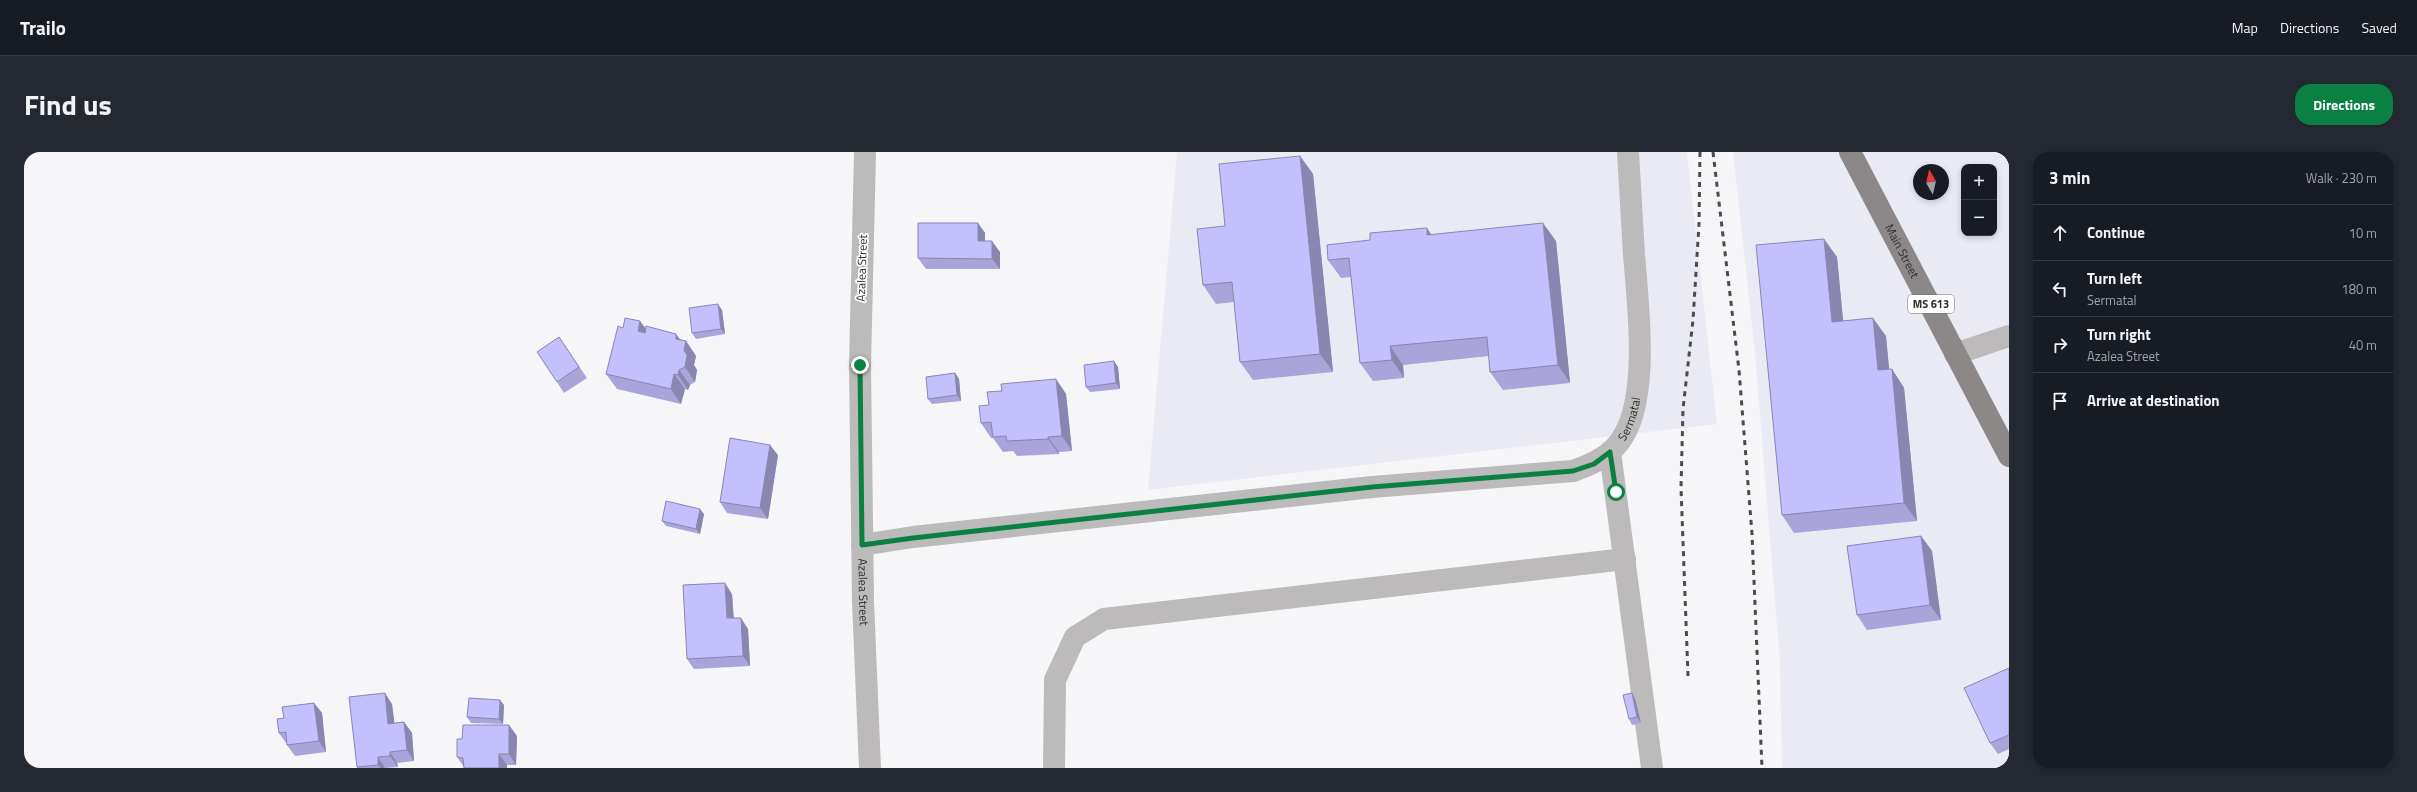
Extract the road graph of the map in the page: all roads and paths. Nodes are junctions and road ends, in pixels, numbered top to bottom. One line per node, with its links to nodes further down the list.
1 (865, 152): 8 (street, Azalea Street)
2 (1628, 152): 6 (street, Sermatal)
3 (1850, 152): 5 (main road, Main Street / MS 613)
4 (2009, 336): 5 (street)
5 (1955, 354): 7 (main road, Main Street / MS 613)
6 (1610, 452): 8 (street, Sermatal); 9 (street)
7 (2009, 456)
8 (862, 545): 10 (street, Azalea Street)
9 (1625, 559): 11 (street); 12 (street)
10 (870, 768)
11 (1054, 768)
12 (1652, 768)

